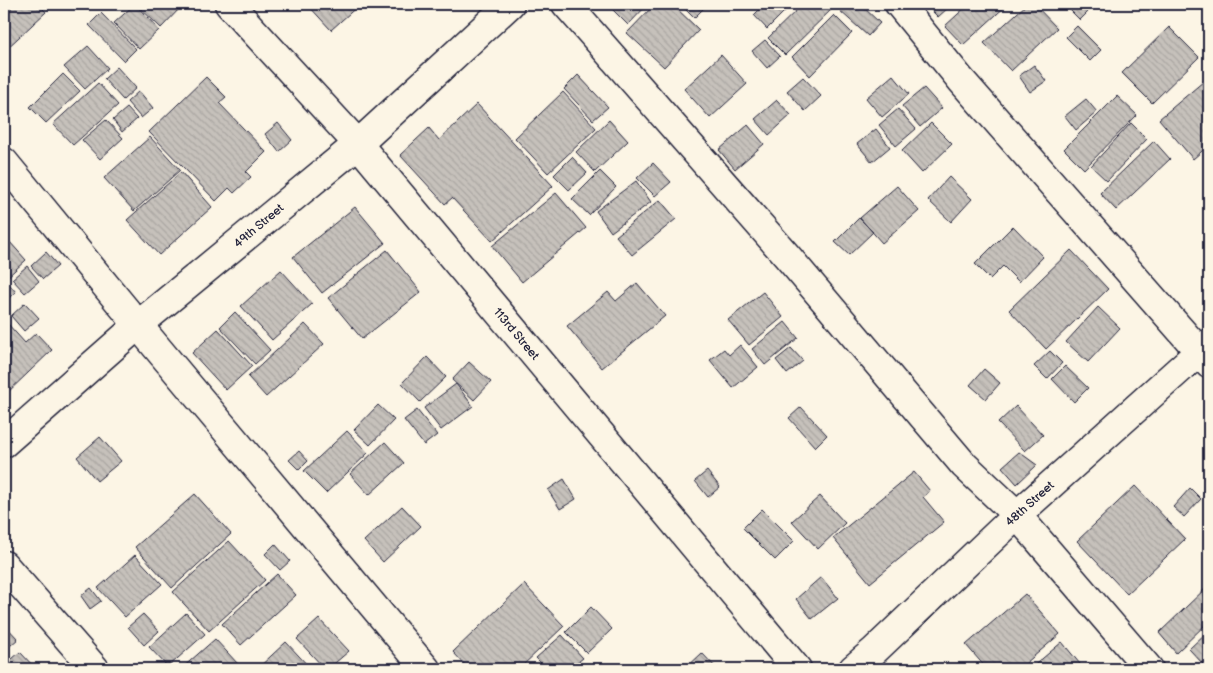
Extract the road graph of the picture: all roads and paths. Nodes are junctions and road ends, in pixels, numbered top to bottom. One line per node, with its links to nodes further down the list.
1 (229, 4): 5 (street, 113rd Street)
2 (510, 4): 5 (street, 49th Street)
3 (566, 4): 10 (street)
4 (899, 4): 8 (street)
5 (358, 144): 7 (street, 49th Street); 14 (street, 113rd Street)
6 (4, 162): 7 (street)
7 (138, 325): 9 (street, 49th Street); 13 (street)
8 (1206, 353): 10 (street, 48th Street)
9 (4, 443)
10 (1018, 516): 15 (street, 48th Street); 16 (street)
11 (4, 565): 12 (street)
12 (95, 669)
13 (426, 669)
14 (797, 669)
15 (853, 669)
16 (1149, 669)

